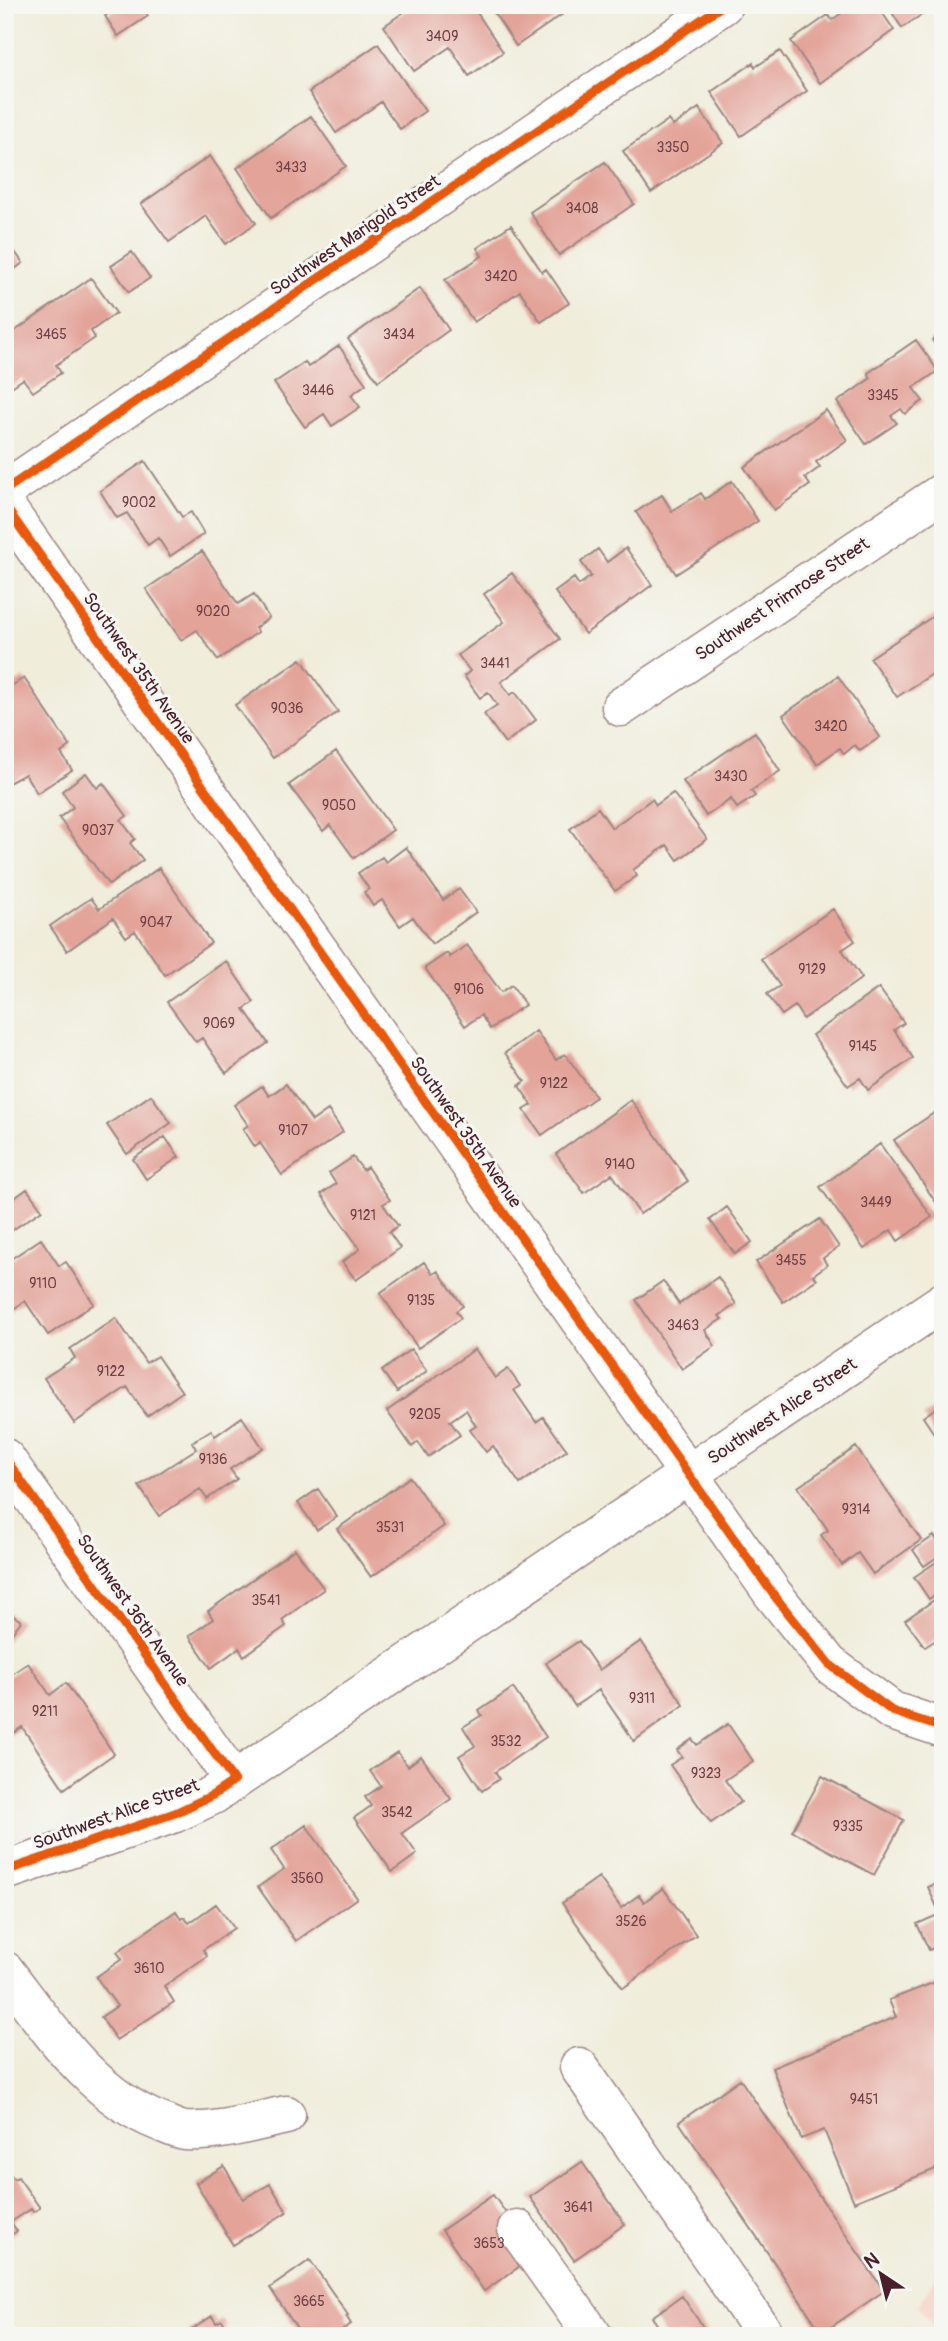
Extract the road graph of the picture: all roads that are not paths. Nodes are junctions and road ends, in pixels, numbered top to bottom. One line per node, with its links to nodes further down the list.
1 (723, 5): 2 (street, Southwest Marigold Street)
2 (5, 490)
3 (943, 492): 5 (street, Southwest Primrose Street)
4 (5, 506): 8 (street, Southwest 35th Avenue)
5 (621, 707)
6 (943, 1302): 8 (street, Southwest Alice Street)
7 (5, 1458): 10 (street, Southwest 36th Avenue)
8 (688, 1475): 9 (street, Southwest 35th Avenue); 10 (street, Southwest Alice Street)
9 (943, 1728)
10 (234, 1781): 11 (street, Southwest Alice Street)
11 (5, 1871)
12 (5, 1971): 14 (street)
13 (579, 2067): 17 (street)
14 (286, 2115)
15 (517, 2228): 16 (street)
16 (593, 2336)
17 (766, 2336)

